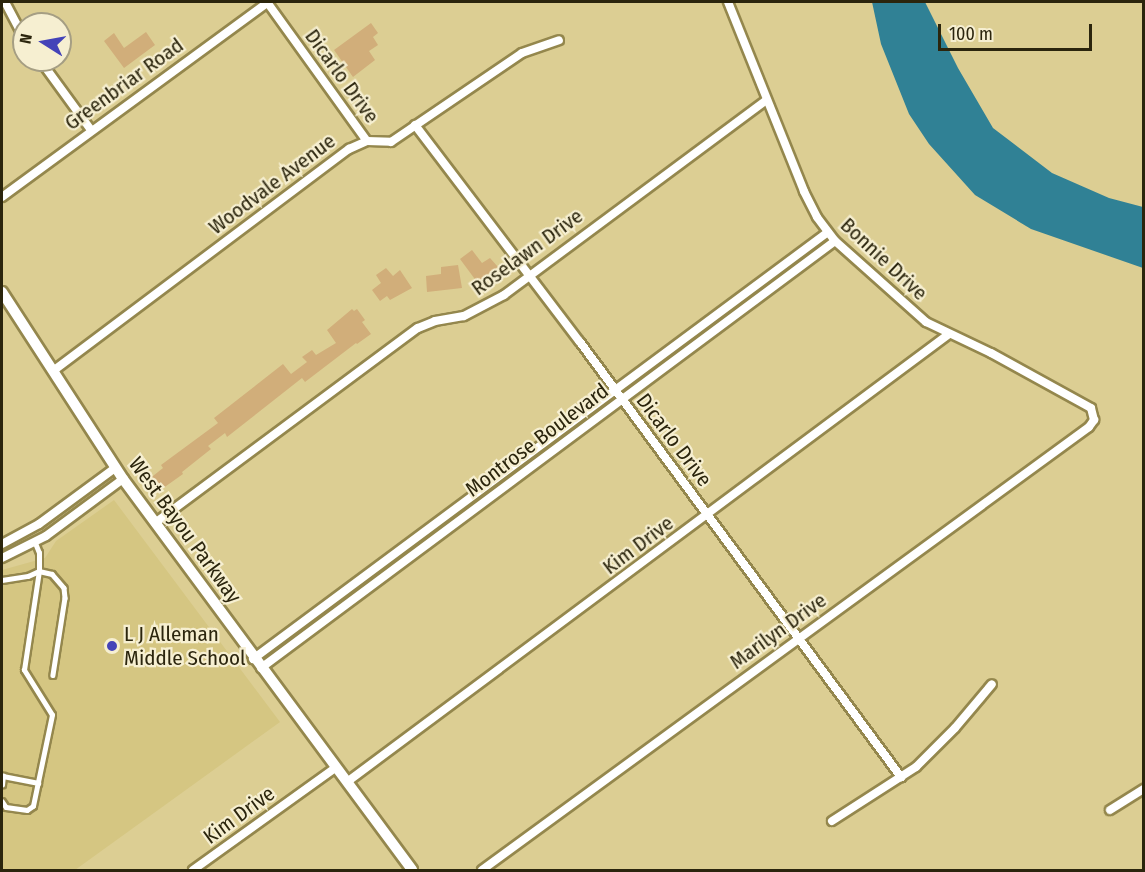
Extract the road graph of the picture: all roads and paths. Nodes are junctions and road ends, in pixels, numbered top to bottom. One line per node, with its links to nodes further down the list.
1 (267, 2): 7 (street, Greenbriar Road); 8 (street, Dicarlo Drive)
2 (728, 2): 5 (street, Bonnie Drive)
3 (559, 40): 6 (street, Woodvale Avenue)
4 (49, 72): 7 (street)
5 (767, 100): 10 (street, Bonnie Drive); 12 (street, Roselawn Drive)
6 (415, 125): 8 (street, Woodvale Avenue); 12 (street, Dicarlo Drive)
7 (91, 130): 9 (street, Greenbriar Road)
8 (367, 141): 15 (street, Woodvale Avenue)
9 (2, 196)
10 (828, 232): 11 (street, Bonnie Drive); 16 (street, Montrose Boulevard)
11 (835, 241): 14 (street, Bonnie Drive); 17 (street, Montrose Boulevard)
12 (530, 276): 16 (street, Dicarlo Drive); 22 (street, Roselawn Drive)
13 (2, 292): 15 (street, West Bayou Parkway)
14 (949, 334): 18 (street, Bonnie Drive); 21 (street, Kim Drive)
15 (53, 371): 19 (street, West Bayou Parkway)
16 (615, 391): 17 (street, Dicarlo Drive); 30 (street, Montrose Boulevard)
17 (621, 399): 21 (street, Dicarlo Drive); 31 (street, Montrose Boulevard)
18 (1094, 420): 29 (street, Marilyn Drive)
19 (115, 468): 20 (street, West Bayou Parkway); 23 (street)
20 (123, 479): 22 (street, West Bayou Parkway); 25 (street)
21 (708, 515): 29 (street, Dicarlo Drive); 36 (street, Kim Drive)
22 (155, 523): 30 (street, West Bayou Parkway)
23 (23, 535): 24 (street); 25 (street)
24 (2, 544)
25 (32, 544): 26 (street); 27 (lane)
26 (2, 558)
27 (39, 571): 28 (lane); 32 (lane); 37 (lane)
28 (2, 580)
29 (798, 639): 35 (street, Dicarlo Drive); 45 (street, Marilyn Drive)
30 (254, 659): 31 (street, West Bayou Parkway)
31 (261, 668): 34 (street, West Bayou Parkway)
32 (53, 675)
33 (992, 684): 35 (street)
34 (335, 768): 36 (street, West Bayou Parkway); 43 (street, Kim Drive)
35 (901, 777): 42 (street)
36 (347, 782): 44 (street, West Bayou Parkway)
37 (38, 783): 38 (lane); 40 (lane)
38 (2, 785)
39 (1143, 789): 41 (street)
40 (2, 801)
41 (1110, 810)
42 (832, 821)
43 (193, 870)
44 (412, 870)
45 (482, 870)

